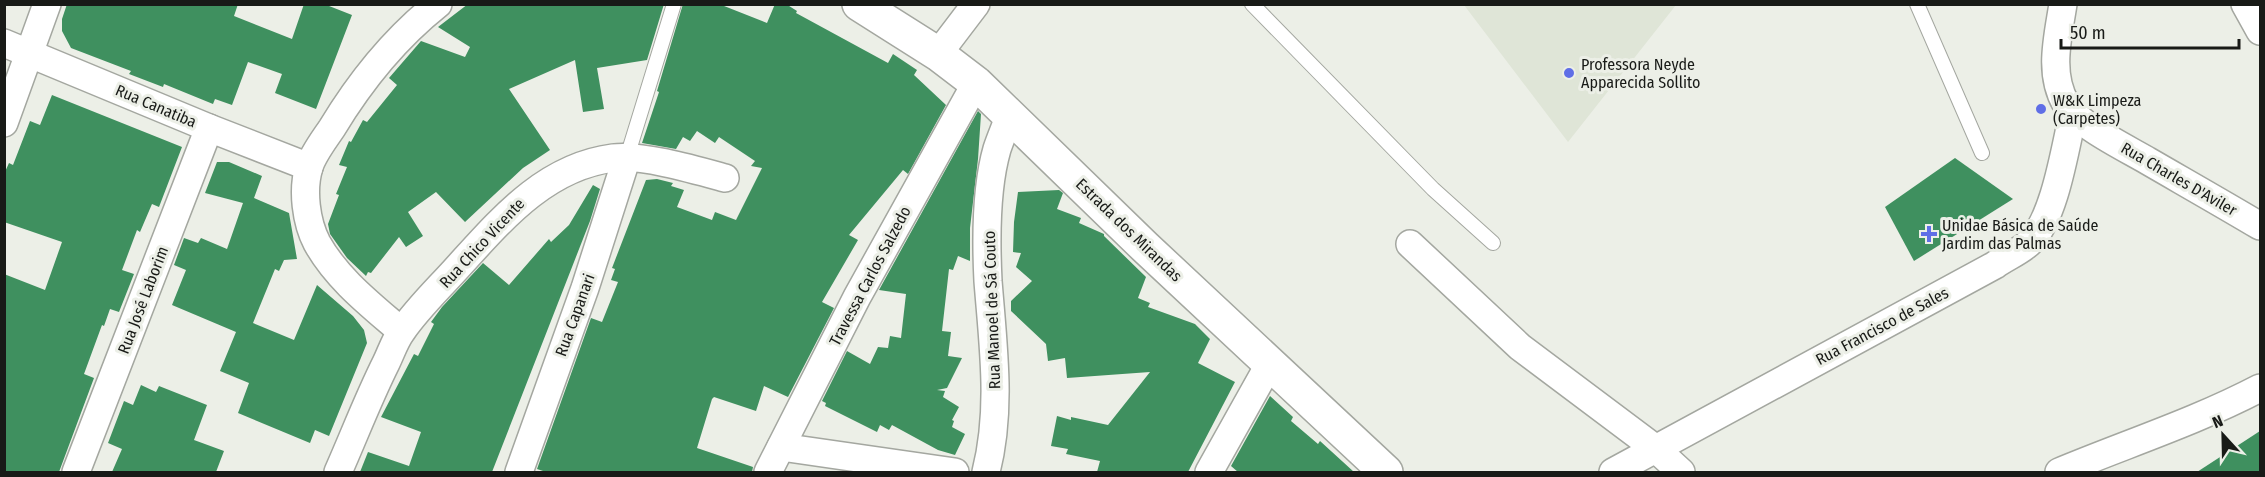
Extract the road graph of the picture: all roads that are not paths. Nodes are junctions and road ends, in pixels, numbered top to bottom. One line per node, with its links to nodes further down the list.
1 (47, 4): 12 (street)
2 (438, 4): 21 (street)
3 (674, 4): 20 (lane)
4 (859, 4): 13 (street, Estrada dos Mirandas)
5 (976, 4): 13 (street)
6 (1252, 4): 24 (lane)
7 (1917, 4): 19 (lane)
8 (2063, 4): 16 (street)
9 (2245, 4): 10 (street)
10 (2260, 32)
11 (4, 43): 12 (street, Rua Canatiba)
12 (31, 53): 17 (street); 18 (street, Rua Canatiba)
13 (938, 54): 14 (street, Estrada dos Mirandas)
14 (976, 83): 15 (street, Estrada dos Mirandas); 29 (street, Travessa Carlos Salzedo)
15 (1010, 114): 27 (street, Estrada dos Mirandas); 36 (street, Rua Manoel de Sá Couto)
16 (2073, 114): 23 (street, Rua Charles D'Aviler); 30 (street, Rua Francisco de Sales)
17 (4, 123)
18 (209, 128): 21 (street, Rua Canatiba); 31 (street, Rua José Laborim)
19 (1982, 153)
20 (627, 157): 22 (street, Rua Chico Vicente); 26 (street, Rua Chico Vicente); 33 (street, Rua Capanari)
21 (309, 167): 26 (street)
22 (724, 178)
23 (2260, 226)
24 (1493, 243)
25 (1410, 244): 30 (street)
26 (401, 331): 32 (street, Rua Chico Vicente)
27 (1270, 363): 37 (street); 38 (street, Estrada dos Mirandas)
28 (2260, 388): 41 (street)
29 (781, 447): 34 (street, Travessa Carlos Salzedo); 35 (street)
30 (1656, 449): 39 (street, Rua Francisco de Sales); 40 (street)
31 (76, 472)
32 (338, 472)
33 (519, 472)
34 (768, 472)
35 (955, 472)
36 (986, 472)
37 (1209, 472)
38 (1386, 472)
39 (1613, 472)
40 (1682, 472)
41 (2059, 472)

